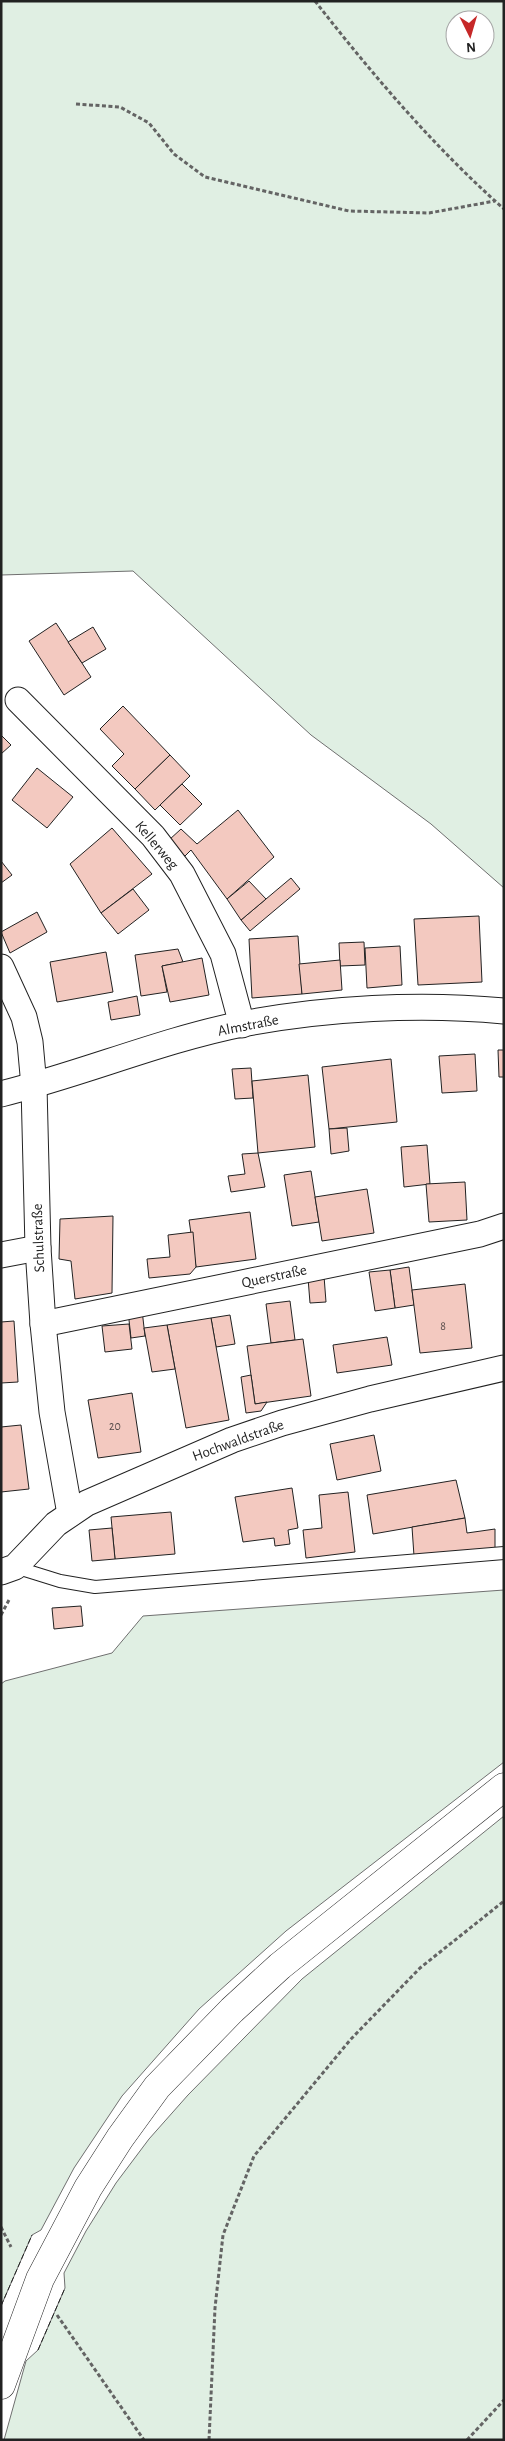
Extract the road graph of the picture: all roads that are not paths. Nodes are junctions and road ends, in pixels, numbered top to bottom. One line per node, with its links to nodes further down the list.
1 (18, 700): 4 (street, Kellerweg)
2 (1, 967): 5 (street, Schulstraße)
3 (504, 1011): 4 (street, Almstraße)
4 (242, 1025): 5 (street, Almstraße)
5 (34, 1086): 6 (street, Almstraße); 8 (street, Schulstraße)
6 (1, 1094)
7 (504, 1226): 10 (street, Querstraße)
8 (38, 1248): 9 (street); 10 (street, Schulstraße)
9 (1, 1254)
10 (43, 1324): 12 (street, Schulstraße)
11 (504, 1368): 12 (street, Hochwaldstraße)
12 (70, 1514): 14 (street, Hochwaldstraße)
13 (504, 1553): 14 (lane)
14 (8, 1570)
15 (504, 1788): 16 (main road)
16 (1, 2385)

